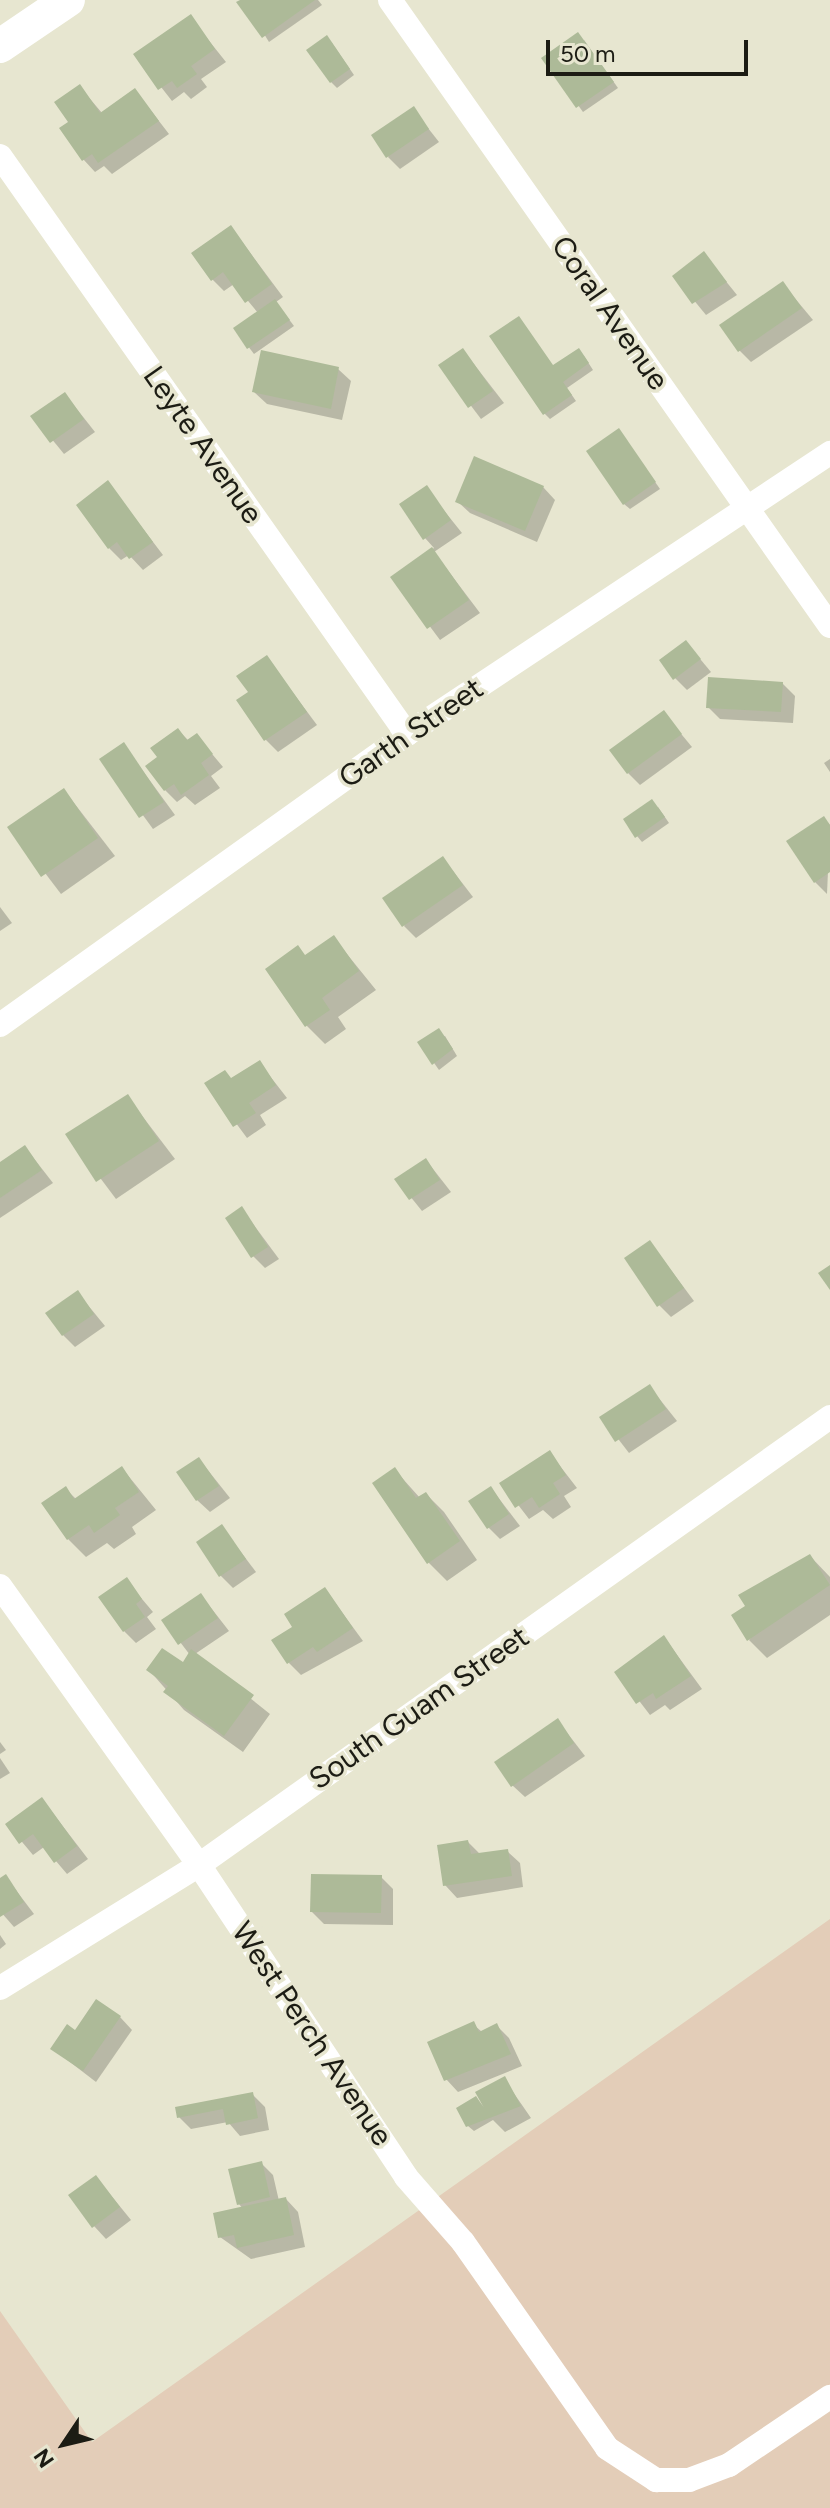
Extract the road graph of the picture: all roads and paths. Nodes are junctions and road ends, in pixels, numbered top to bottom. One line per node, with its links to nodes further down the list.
1 (68, 0): 3 (street)
2 (390, 0): 6 (street, Coral Avenue)
3 (0, 46)
4 (0, 156): 8 (street, Leyte Avenue)
5 (830, 453): 6 (street, Garth Street)
6 (747, 507): 7 (street, Coral Avenue); 8 (street, Garth Street)
7 (830, 626)
8 (407, 734): 9 (street, Garth Street)
9 (0, 1025)
10 (830, 1417): 12 (street, South Guam Street)
11 (0, 1586): 12 (street, West Perch Avenue)
12 (199, 1865): 13 (street, South Guam Street); 14 (street, West Perch Avenue)
13 (0, 1988)
14 (830, 2397)

